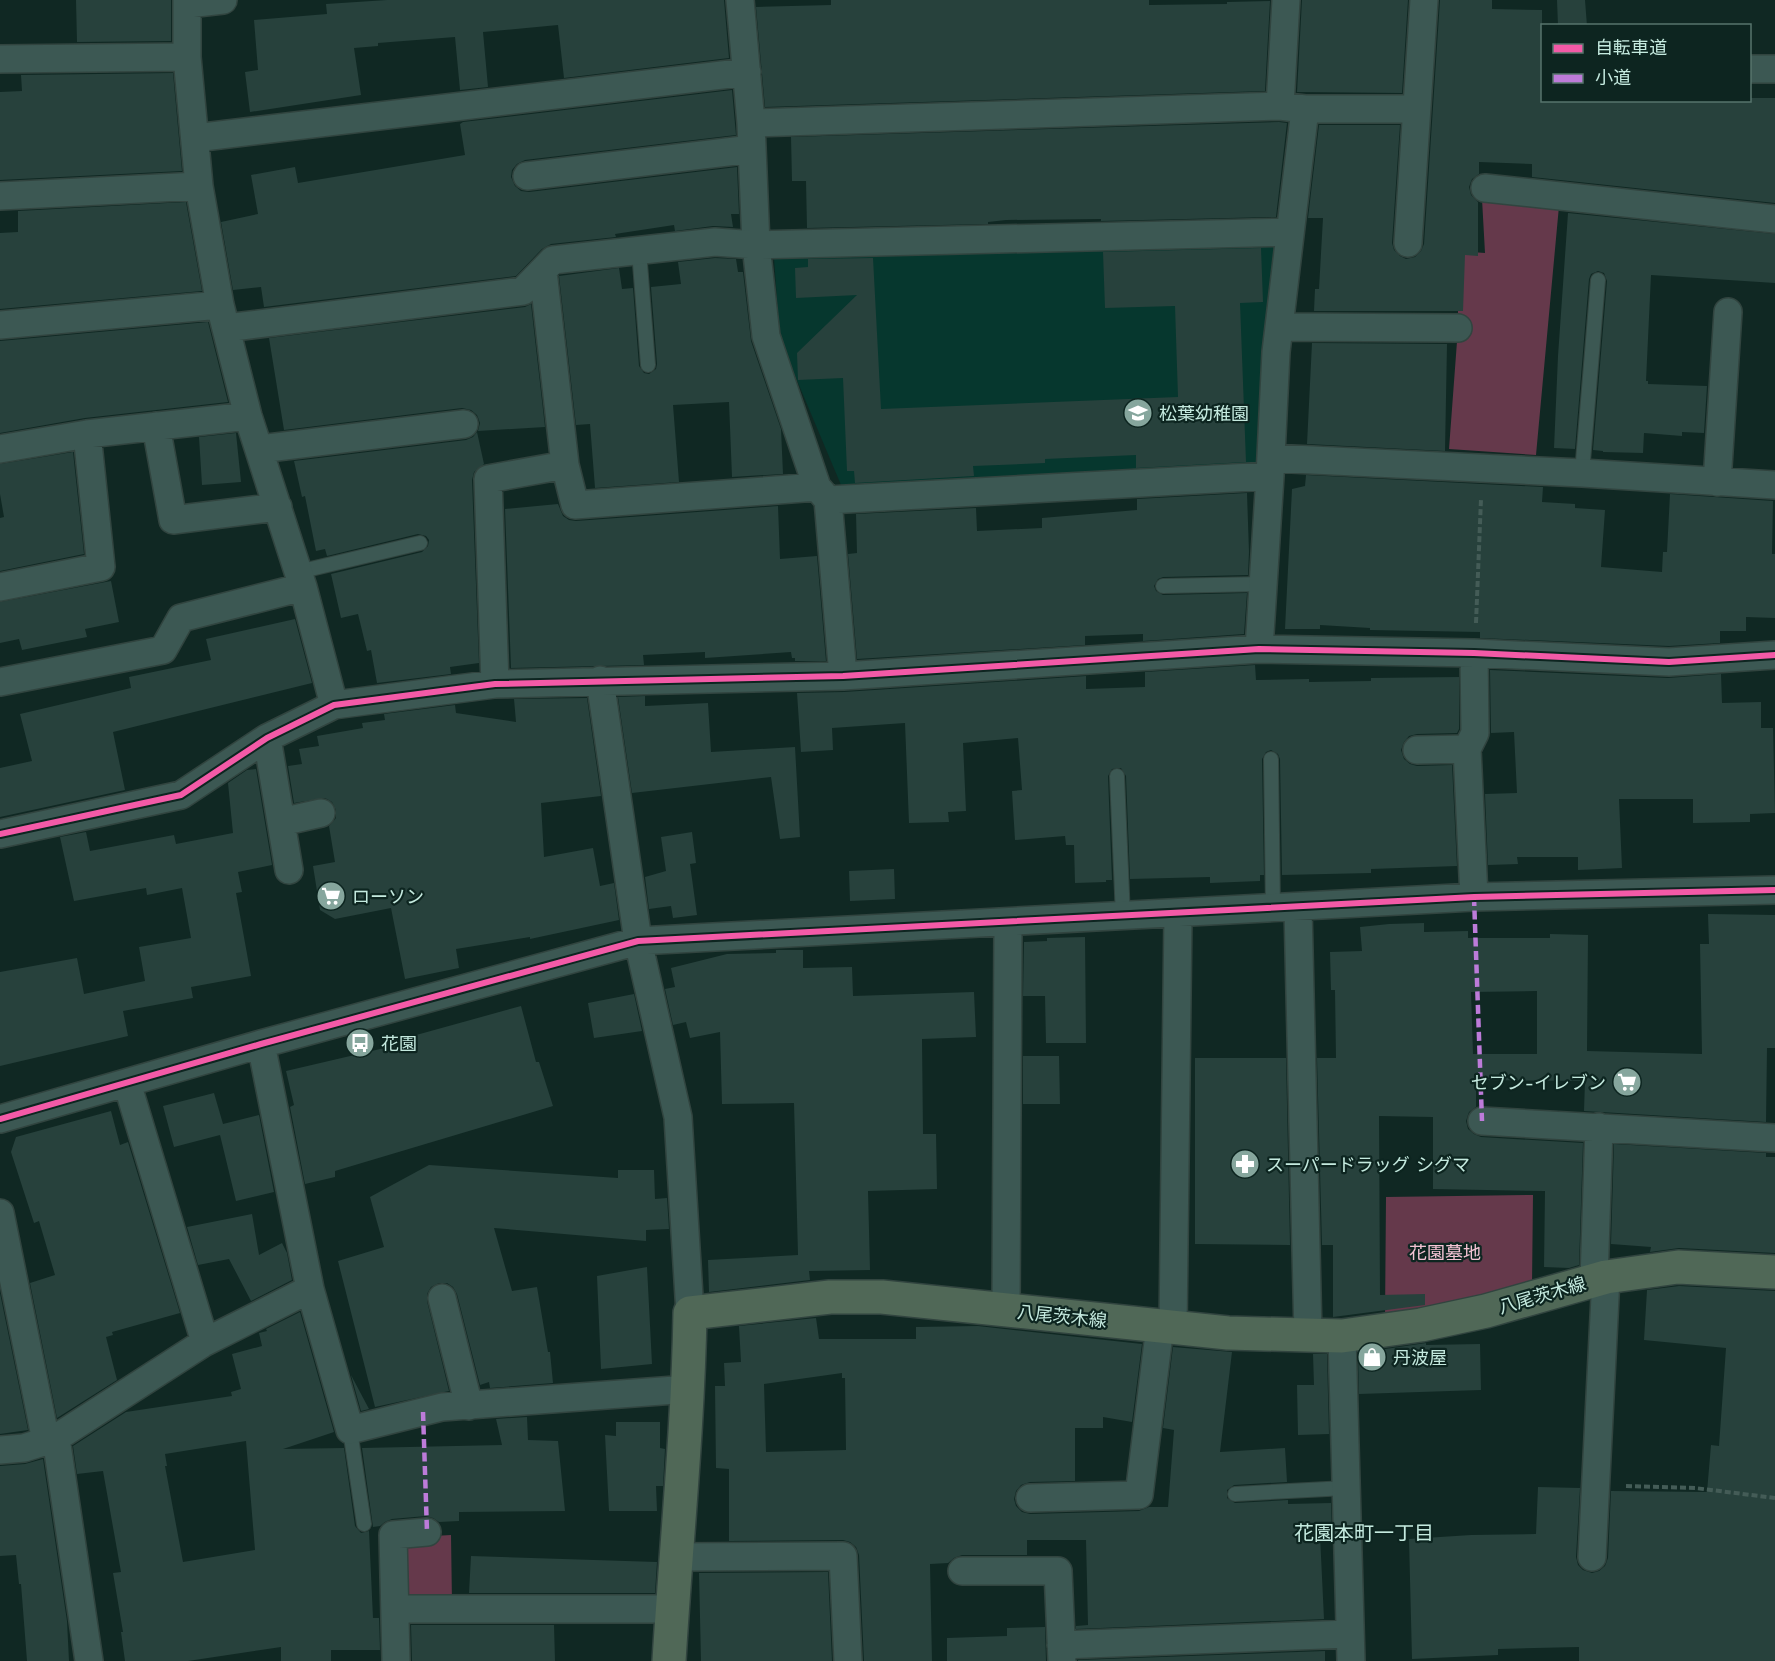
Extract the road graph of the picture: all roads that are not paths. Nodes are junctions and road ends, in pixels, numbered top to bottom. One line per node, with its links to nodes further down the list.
1 (223, 0): 5 (street)
2 (740, 0): 10 (street)
3 (1286, 0): 11 (street)
4 (1424, 0): 12 (street)
5 (188, 2): 6 (street)
6 (187, 57): 7 (street); 14 (street)
7 (0, 59)
8 (1751, 69): 9 (street)
9 (1775, 69)
10 (747, 72): 13 (street); 14 (street)
11 (1293, 108): 12 (street); 13 (street); 20 (street)
12 (1416, 109): 21 (street)
13 (752, 136): 15 (street); 22 (street)
14 (195, 138): 16 (street)
15 (527, 176)
16 (199, 186): 18 (street); 27 (street)
17 (1485, 188): 19 (street)
18 (0, 196)
19 (1775, 219)
20 (1289, 232): 22 (street); 29 (street)
21 (1408, 243)
22 (756, 245): 23 (street); 43 (street)
23 (639, 251): 24 (street); 31 (lane)
24 (543, 271): 27 (street); 38 (street)
25 (1598, 280): 40 (lane)
26 (1728, 312): 41 (street)
27 (223, 316): 28 (street); 32 (street)
28 (0, 325)
29 (1279, 327): 30 (street); 39 (street)
30 (1458, 328)
31 (648, 365)
32 (248, 416): 34 (street); 37 (street)
33 (464, 424): 37 (street)
34 (156, 426): 35 (street); 44 (street)
35 (87, 434): 36 (street); 49 (street)
36 (0, 448)
37 (260, 449): 44 (street)
38 (565, 465): 43 (street); 56 (street)
39 (1270, 467): 40 (street); 43 (street); 47 (street)
40 (1582, 473): 41 (street)
41 (1717, 482): 42 (street)
42 (1775, 485)
43 (823, 493): 53 (street)
44 (278, 507): 46 (street)
45 (420, 543): 46 (lane)
46 (301, 580): 55 (street); 57 (street)
47 (1263, 584): 48 (lane); 50 (street)
48 (1163, 586)
49 (0, 587)
50 (1258, 649): 51 (street); 53 (street)
51 (1474, 653): 52 (street); 60 (street)
52 (1775, 655)
53 (843, 676): 54 (street)
54 (600, 680): 56 (street); 73 (street)
55 (0, 682)
56 (495, 684): 57 (street)
57 (334, 705): 58 (street)
58 (267, 738): 64 (street); 65 (street)
59 (1417, 750): 60 (street)
60 (1467, 750): 68 (street)
61 (1271, 759): 69 (lane)
62 (1117, 776): 71 (lane)
63 (321, 813): 64 (street)
64 (280, 822): 66 (street)
65 (0, 834)
66 (289, 870)
67 (1775, 890): 68 (street)
68 (1474, 897): 69 (street)
69 (1286, 908): 70 (street); 88 (street)
70 (1178, 914): 71 (street); 87 (street)
71 (1123, 917): 72 (street)
72 (1008, 922): 73 (street); 85 (street)
73 (638, 941): 74 (street); 86 (street)
74 (261, 1044): 75 (street); 83 (street)
75 (127, 1083): 76 (street); 90 (street)
76 (0, 1119)
77 (1482, 1121): 78 (street)
78 (1599, 1127): 79 (street); 82 (street)
79 (1775, 1138)
80 (0, 1213): 94 (street)
81 (1775, 1272): 82 (main road, 八尾茨木線)
82 (1600, 1279): 89 (main road, 八尾茨木線); 102 (street)
83 (310, 1289): 90 (street); 93 (street)
84 (442, 1298): 92 (street)
85 (1006, 1311): 86 (main road, 八尾茨木線); 87 (main road, 八尾茨木線)
86 (690, 1313): 91 (main road)
87 (1167, 1327): 88 (main road, 八尾茨木線); 98 (street)
88 (1308, 1335): 89 (main road, 八尾茨木線)
89 (1342, 1336): 96 (street)
90 (205, 1342): 94 (street)
91 (689, 1389): 92 (street); 101 (main road)
92 (469, 1406): 93 (street)
93 (350, 1430): 99 (lane)
94 (51, 1439): 95 (street); 108 (street)
95 (0, 1450)
96 (1346, 1488): 97 (lane); 106 (street)
97 (1235, 1494)
98 (1030, 1498)
99 (364, 1524)
100 (427, 1532): 104 (street)
101 (675, 1557): 105 (main road); 111 (street)
102 (1592, 1557)
103 (962, 1571): 107 (street)
104 (395, 1609): 105 (street); 109 (street)
105 (672, 1610): 110 (main road)
106 (1349, 1634): 107 (street); 112 (street)
107 (1062, 1653)
108 (89, 1661)
109 (396, 1661)
110 (669, 1661)
111 (848, 1661)
112 (1351, 1661)

